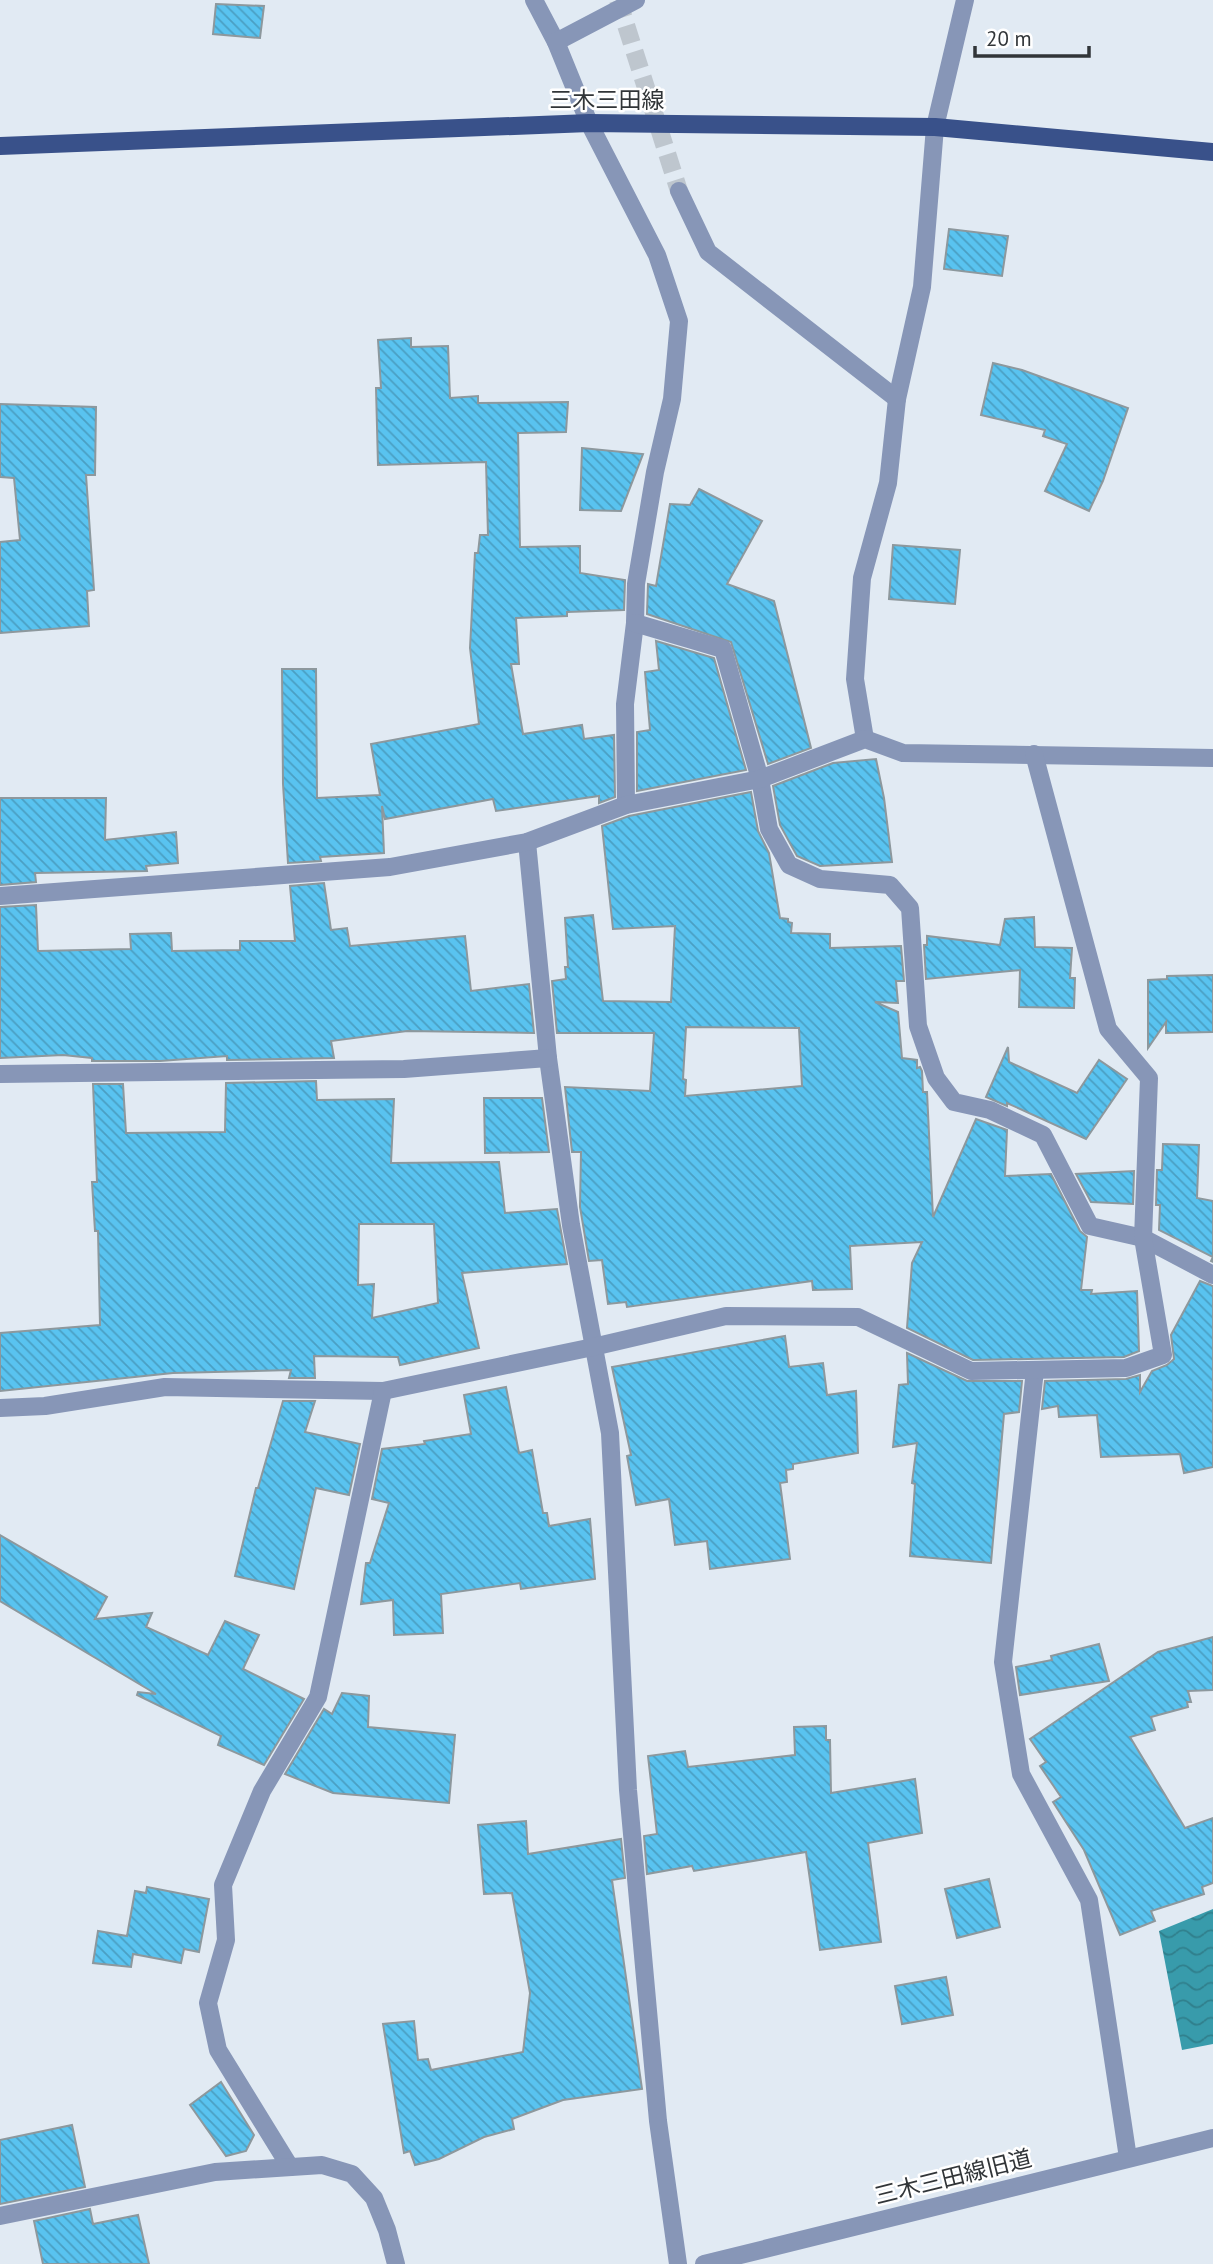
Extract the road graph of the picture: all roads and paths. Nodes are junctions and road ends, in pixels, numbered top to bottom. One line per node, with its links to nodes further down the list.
1 (534, 0): 4 (street)
2 (636, 0): 4 (street)
3 (965, 0): 6 (street)
4 (556, 42): 5 (street)
5 (589, 123): 6 (main road, 三木三田線); 7 (main road, 三木三田線); 11 (street)
6 (935, 127): 8 (main road, 三木三田線); 10 (street)
7 (0, 146)
8 (1213, 152)
9 (679, 191): 10 (street)
10 (897, 399): 12 (street)
11 (635, 623): 15 (street); 16 (street)
12 (865, 739): 13 (street); 15 (street)
13 (1034, 754): 14 (street); 21 (street)
14 (1213, 758)
15 (760, 779): 16 (street); 21 (street)
16 (626, 805): 17 (street)
17 (527, 842): 18 (street); 19 (street)
18 (0, 895)
19 (548, 1058): 20 (street); 23 (street)
20 (0, 1074)
21 (1143, 1238): 22 (street); 24 (street)
22 (1213, 1276)
23 (593, 1347): 24 (street); 25 (street); 32 (street)
24 (1035, 1370): 28 (street)
25 (383, 1391): 26 (street); 29 (street)
26 (0, 1408)
27 (1213, 2137): 28 (street, 三木三田線旧道)
28 (1128, 2158): 33 (street, 三木三田線旧道)
29 (290, 2167): 30 (street); 31 (street)
30 (0, 2216)
31 (396, 2264)
32 (678, 2264)
33 (704, 2264)

